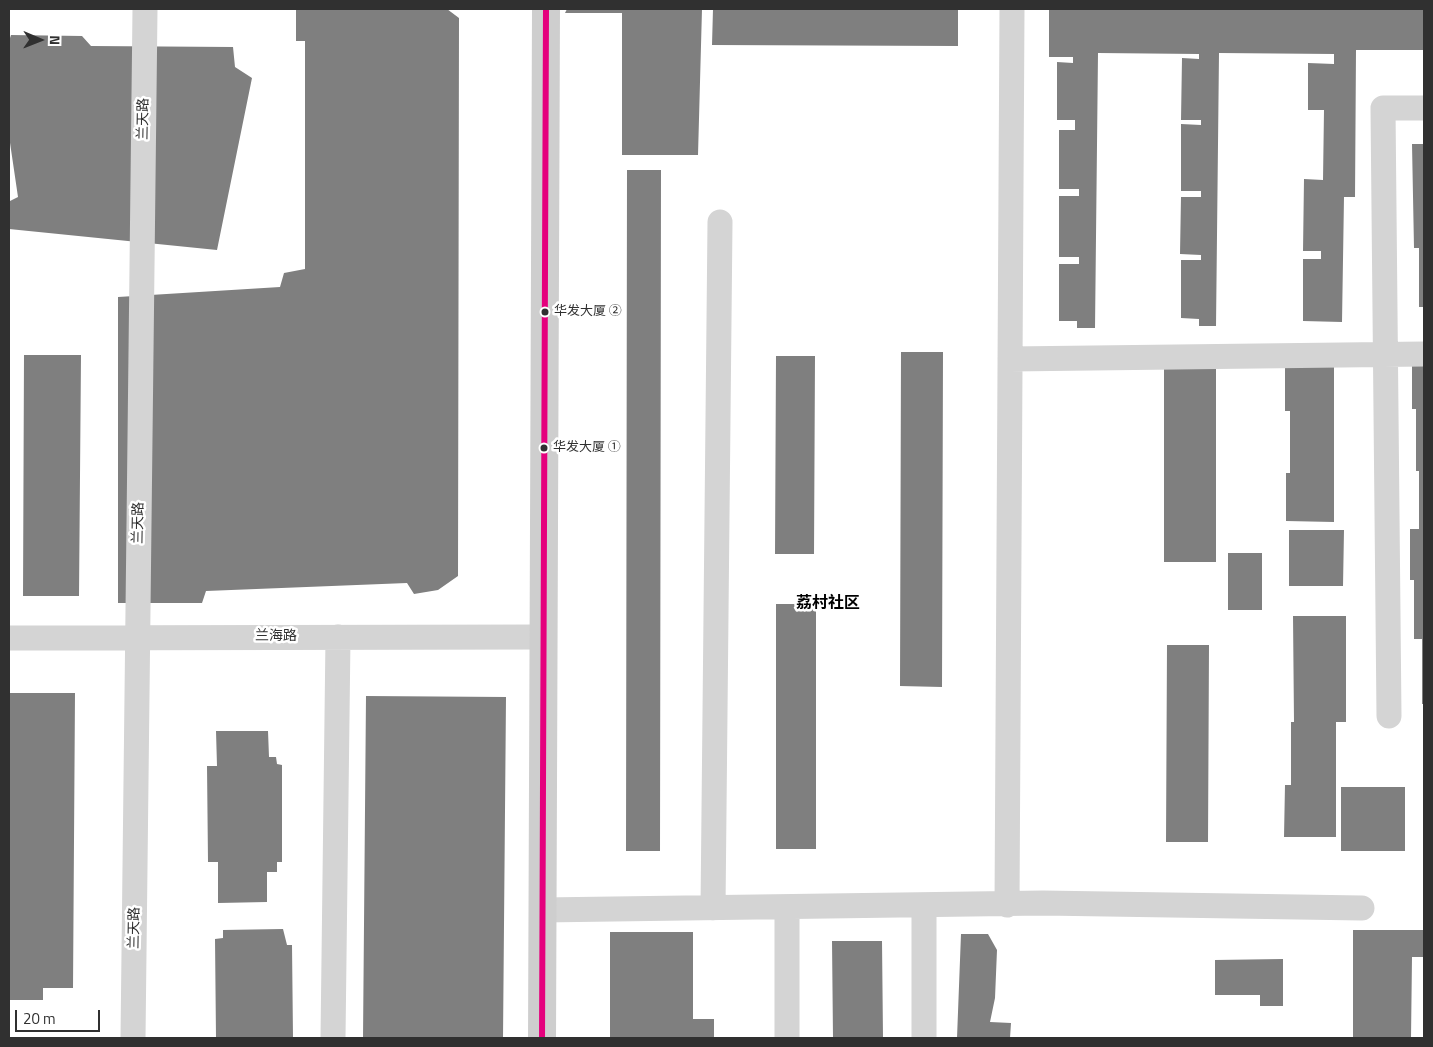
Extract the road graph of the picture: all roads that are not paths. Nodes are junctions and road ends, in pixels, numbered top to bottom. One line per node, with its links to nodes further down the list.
1 (146, 9): 12 (street, 兰天路)
2 (546, 9): 10 (street)
3 (1012, 9): 8 (street)
4 (1424, 108): 6 (street)
5 (720, 222): 16 (street)
6 (1385, 354): 7 (street); 8 (street); 13 (street)
7 (1424, 354)
8 (1010, 359): 14 (street)
9 (338, 637): 10 (street, 兰海路); 12 (street, 兰海路); 21 (street)
10 (543, 637): 19 (street)
11 (9, 638): 12 (street, 兰海路)
12 (138, 638): 20 (street, 兰天路)
13 (1389, 716)
14 (1007, 905): 15 (street); 18 (street)
15 (924, 906): 17 (street); 24 (street)
16 (713, 908): 17 (street); 19 (street)
17 (787, 908): 23 (street)
18 (1362, 908)
19 (542, 910): 22 (street)
20 (133, 1038)
21 (333, 1038)
22 (542, 1038)
23 (786, 1038)
24 (924, 1038)

